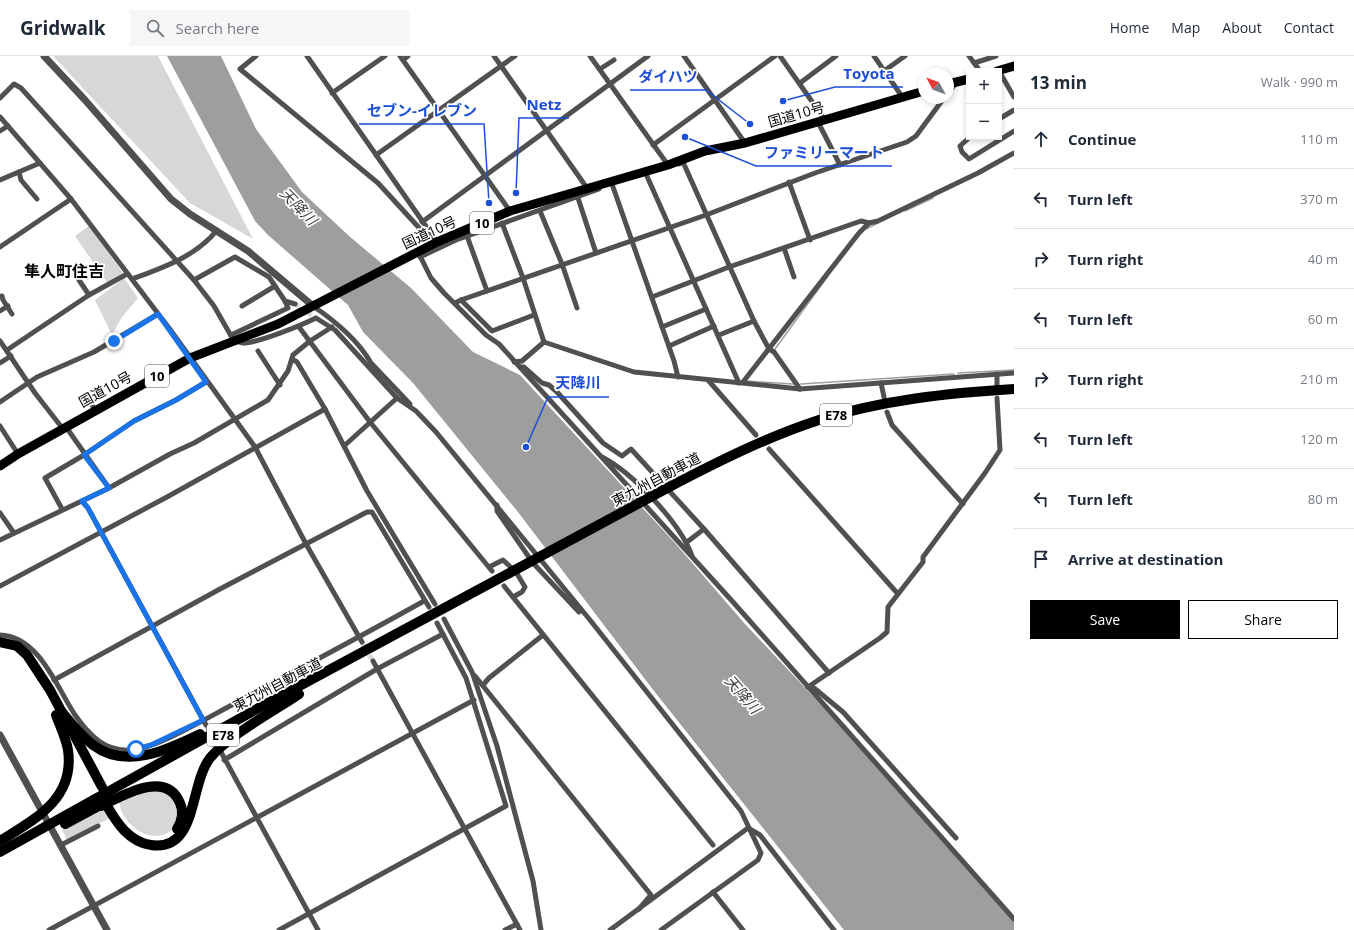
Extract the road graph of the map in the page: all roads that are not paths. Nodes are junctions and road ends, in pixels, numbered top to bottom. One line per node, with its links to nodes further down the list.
1 (44, 56): 76 (street)
2 (256, 56): 77 (street)
3 (307, 56): 32 (street)
4 (385, 56): 32 (street)
5 (408, 56): 18 (street)
6 (494, 56): 21 (street)
7 (515, 56): 21 (street)
8 (590, 56): 24 (street)
9 (648, 56): 31 (street)
10 (684, 56): 37 (street)
11 (775, 56): 37 (street)
12 (780, 56): 30 (street)
13 (836, 56): 30 (street)
14 (874, 56): 26 (street)
15 (905, 56): 26 (street)
16 (969, 56): 20 (street)
17 (996, 56): 20 (street)
18 (402, 58): 40 (street)
19 (614, 60): 24 (street)
20 (974, 63): 23 (street)
21 (501, 66): 40 (street); 45 (street)
22 (1014, 66): 25 (highway)
23 (978, 68)
24 (600, 69): 31 (street)
25 (1002, 70)
26 (884, 71): 36 (street)
27 (1002, 78): 34 (street)
28 (966, 79): 29 (highway)
29 (954, 82)
30 (800, 83): 43 (street)
31 (610, 84): 45 (street); 52 (street)
32 (332, 93): 54 (street)
33 (918, 94): 36 (highway, 国道10号 / 10)
34 (1014, 97)
35 (0, 98): 86 (street)
36 (903, 98): 43 (highway, 国道10号 / 10)
37 (715, 100): 51 (street); 52 (street)
38 (940, 104): 57 (street)
39 (1014, 110): 42 (street)
40 (439, 111): 54 (street); 60 (street)
41 (0, 117): 44 (street)
42 (1002, 117)
43 (821, 121): 51 (highway, 国道10号 / 10); 57 (street)
44 (8, 126): 46 (street); 55 (street)
45 (547, 130): 60 (street); 64 (street)
46 (0, 131)
47 (1014, 131): 48 (street)
48 (1002, 138)
49 (967, 140): 50 (street)
50 (1000, 140)
51 (745, 143): 56 (highway, 国道10号 / 10)
52 (653, 145): 56 (street)
53 (1014, 153): 73 (street)
54 (376, 156): 72 (street)
55 (40, 163): 58 (street); 67 (street)
56 (668, 164): 64 (highway, 国道10号 / 10)
57 (840, 165): 62 (street)
58 (19, 172): 61 (street); 66 (street)
59 (646, 174): 63 (street); 71 (street); 75 (street)
60 (484, 176): 69 (street); 72 (street)
61 (0, 180)
62 (789, 182): 71 (street); 80 (street)
63 (612, 184): 65 (street); 79 (street)
64 (587, 188): 68 (highway, 国道10号 / 10)
65 (578, 198): 68 (street); 70 (street); 84 (street)
66 (37, 199)
67 (71, 199): 82 (street); 89 (street)
68 (556, 199): 69 (highway, 国道10号 / 10); 70 (street)
69 (510, 211): 81 (highway, 国道10号 / 10)
70 (540, 211): 74 (street); 87 (street)
71 (706, 215): 75 (street); 88 (street)
72 (422, 222): 77 (street)
73 (869, 222): 80 (street); 128 (street)
74 (502, 224): 78 (street); 91 (street)
75 (670, 227): 79 (street); 96 (street)
76 (217, 230): 86 (street); 90 (street)
77 (428, 230): 81 (street)
78 (467, 236): 85 (street); 98 (street)
79 (633, 240): 84 (street); 101 (street)
80 (810, 240): 83 (street)
81 (437, 242): 85 (highway, 国道10号 / 10)
82 (0, 247)
83 (784, 248): 88 (street); 92 (street)
84 (596, 254): 87 (street)
85 (416, 255): 104 (street); 108 (highway, 国道10号 / 10)
86 (177, 261): 93 (street); 95 (street)
87 (562, 264): 91 (street); 109 (street)
88 (729, 267): 96 (street); 115 (street)
89 (127, 274): 93 (street); 99 (street)
90 (271, 274): 95 (street); 97 (street); 108 (street)
91 (523, 278): 98 (street); 114 (street)
92 (794, 278)
93 (132, 279): 113 (street)
94 (79, 280): 99 (street)
95 (194, 280): 122 (street)
96 (695, 281): 101 (street); 110 (street)
97 (275, 286): 103 (street); 107 (street)
98 (487, 291): 102 (street)
99 (89, 295): 129 (street)
100 (2, 296): 106 (street)
101 (652, 297): 120 (street)
102 (461, 300): 104 (street); 114 (street)
103 (285, 301): 105 (street); 122 (street)
104 (456, 303): 134 (street)
105 (296, 304)
106 (8, 306): 111 (street); 112 (street)
107 (242, 306)
108 (313, 306): 117 (street); 122 (highway, 国道10号 / 10)
109 (577, 308)
110 (706, 309): 118 (street); 120 (street)
111 (0, 311)
112 (12, 314)
113 (158, 314): 132 (street); 144 (street)
114 (534, 315): 126 (street)
115 (754, 321): 121 (street); 128 (street)
116 (299, 326): 119 (street); 122 (street); 125 (street)
117 (339, 326): 123 (street); 156 (street)
118 (714, 326): 121 (street); 127 (street)
119 (332, 327): 123 (street); 125 (street)
120 (662, 327): 127 (street)
121 (719, 335): 142 (street)
122 (233, 338): 132 (highway, 国道10号 / 10)
123 (344, 340): 151 (street)
124 (0, 341): 129 (street)
125 (310, 341): 133 (street); 159 (street)
126 (544, 342): 134 (street); 139 (street)
127 (669, 346): 139 (street)
128 (769, 349): 142 (street); 147 (street)
129 (7, 350): 131 (street)
130 (258, 351): 145 (street)
131 (11, 356): 135 (street); 144 (street)
132 (190, 358): 141 (street); 155 (highway, 国道10号 / 10)
133 (292, 359): 145 (street); 154 (street)
134 (514, 362): 136 (street)
135 (0, 363)
136 (520, 367): 167 (street); 175 (street)
137 (997, 374): 138 (street); 143 (street); 146 (street)
138 (1014, 374)
139 (678, 377): 140 (street)
140 (708, 380): 142 (street); 162 (street)
141 (206, 382): 158 (street); 168 (street)
142 (741, 383): 147 (street)
143 (881, 383): 147 (street); 150 (street)
144 (30, 384): 153 (street); 161 (street)
145 (280, 385): 158 (street)
146 (997, 386)
147 (800, 389)
148 (1014, 389): 196 (highway, 東九州自動車道 / E78)
149 (86, 396): 155 (street)
150 (884, 397)
151 (397, 398): 156 (street); 159 (street)
152 (997, 398): 172 (street)
153 (0, 402)
154 (325, 409): 163 (street); 164 (street)
155 (95, 410): 161 (highway, 国道10号 / 10)
156 (416, 411): 219 (street)
157 (887, 412): 172 (street)
158 (233, 418): 164 (street); 170 (street)
159 (370, 422): 163 (street); 185 (street)
160 (0, 426): 166 (street)
161 (64, 428): 166 (highway, 国道10号 / 10); 168 (street)
162 (756, 435)
163 (344, 446): 186 (street)
164 (255, 447): 176 (street); 180 (street)
165 (769, 449): 184 (street)
166 (18, 454): 169 (highway, 国道10号 / 10)
167 (598, 454): 179 (street); 181 (street)
168 (84, 455): 170 (street); 173 (street)
169 (0, 466)
170 (109, 488): 171 (street)
171 (82, 501): 173 (street); 176 (street)
172 (963, 504): 184 (street)
173 (62, 509): 177 (street)
174 (0, 513): 177 (street)
175 (704, 529): 179 (street); 202 (street)
176 (100, 532): 182 (street); 189 (street)
177 (14, 533): 178 (street)
178 (0, 540)
179 (687, 542): 181 (street)
180 (306, 544): 186 (street); 189 (street); 193 (street)
181 (692, 559): 205 (street)
182 (0, 586)
183 (504, 586): 185 (street)
184 (898, 594): 202 (street)
185 (513, 597): 192 (street)
186 (424, 601): 193 (street)
187 (444, 619): 201 (street)
188 (437, 623): 190 (street)
189 (152, 627): 203 (street); 209 (street)
190 (443, 634): 200 (street); 206 (street)
191 (0, 635): 203 (street)
192 (543, 635): 204 (street); 225 (street)
193 (359, 637): 195 (street); 209 (street)
194 (0, 642): 208 (highway)
195 (362, 642)
196 (384, 642): 199 (highway, 東九州自動車道 / E78); 214 (highway)
197 (0, 646): 208 (highway)
198 (373, 661): 200 (street)
199 (337, 667): 207 (highway, 東九州自動車道 / E78); 214 (highway, 東九州自動車道 / E78)
200 (377, 669): 210 (street); 213 (street)
201 (472, 672): 204 (street); 240 (street)
202 (829, 673): 205 (street)
203 (54, 680): 209 (street)
204 (483, 685): 230 (street)
205 (808, 687): 222 (street); 232 (street)
206 (474, 700): 210 (street); 220 (street)
207 (255, 710): 208 (highway); 214 (highway, 東九州自動車道 / E78)
208 (59, 713): 214 (highway); 223 (highway)
209 (204, 723)
210 (412, 734): 216 (street); 220 (street)
211 (0, 735): 224 (street)
212 (221, 752): 213 (street)
213 (224, 760): 216 (street)
214 (105, 797): 215 (highway, E78); 215 (highway); 217 (highway, E78)
215 (88, 812): 217 (highway, E78)
216 (257, 818): 229 (street); 231 (street)
217 (61, 823): 221 (highway, E78)
218 (98, 826): 224 (street)
219 (748, 828): 228 (street); 230 (street); 244 (street)
220 (465, 829): 231 (street); 233 (street)
221 (45, 831): 226 (highway, E78); 227 (highway, E78)
222 (956, 838)
223 (0, 840)
224 (61, 845): 229 (street)
225 (713, 845)
226 (0, 852)
227 (0, 859)
228 (713, 892): 242 (street); 243 (street)
229 (94, 906): 234 (street); 235 (street)
230 (639, 909): 241 (street)
231 (309, 914): 236 (street); 237 (street)
232 (1014, 919)
233 (517, 924): 238 (street); 239 (street)
234 (49, 930)
235 (107, 930)
236 (278, 930)
237 (318, 930)
238 (505, 930)
239 (520, 930)
240 (541, 930)
241 (610, 930)
242 (661, 930)
243 (743, 930)
244 (834, 930)

